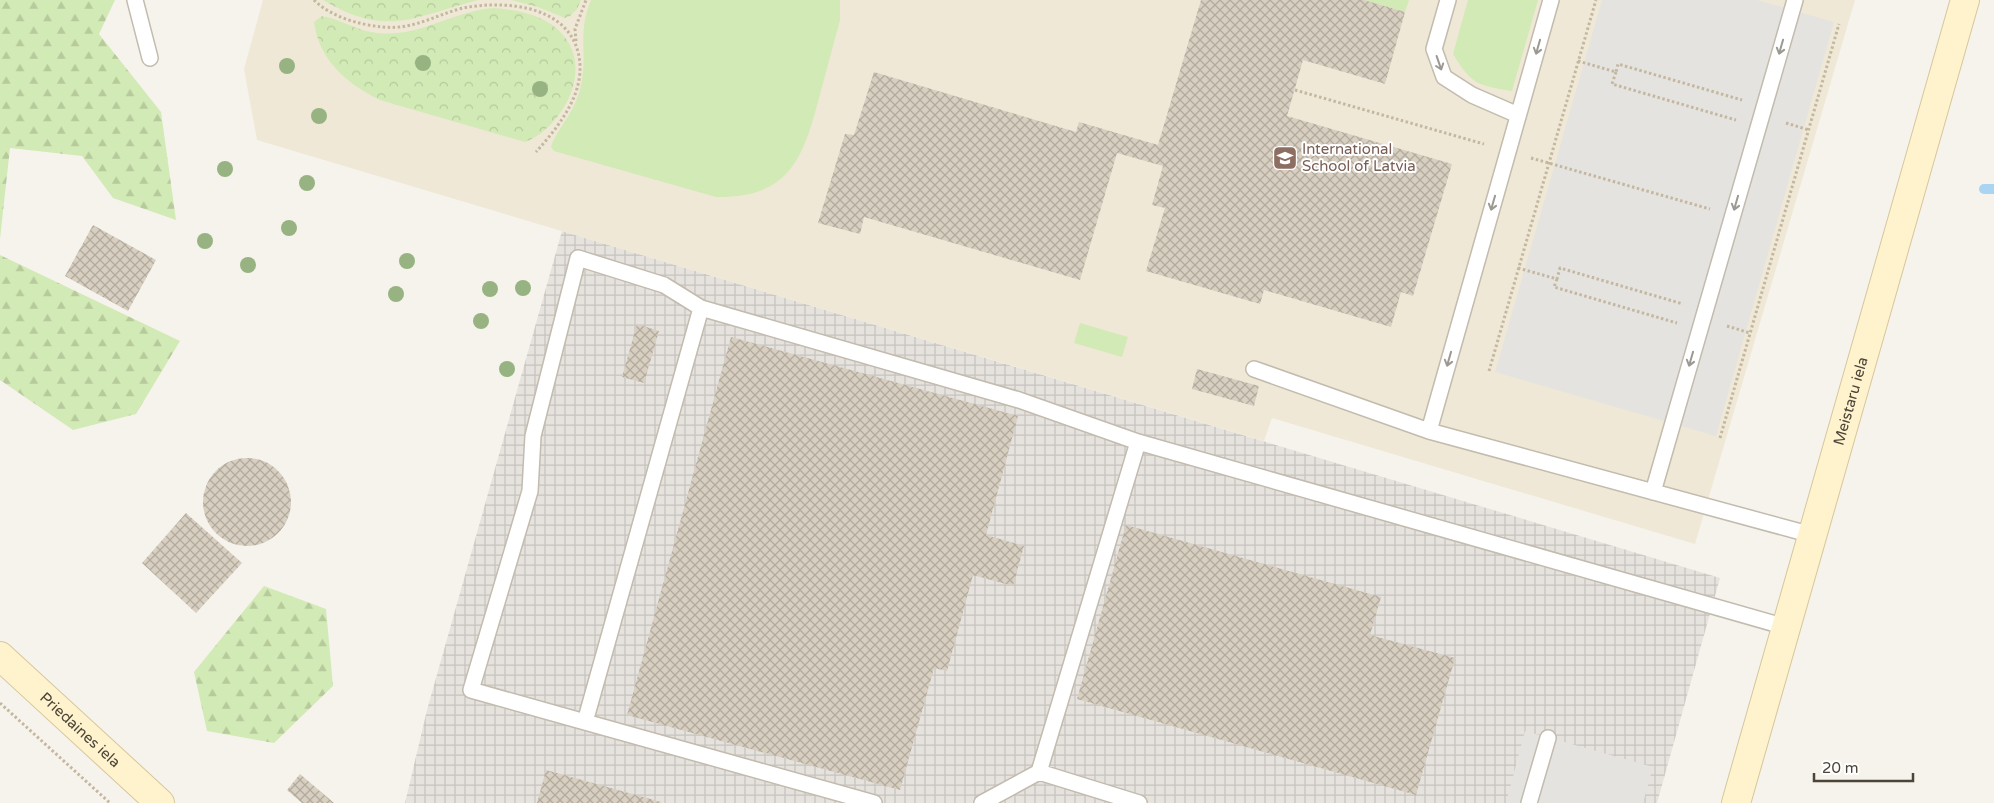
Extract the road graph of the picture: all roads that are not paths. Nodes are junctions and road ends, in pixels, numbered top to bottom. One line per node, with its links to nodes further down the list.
1 (136, 0): 6 (lane)
2 (1448, 0): 7 (lane, one-way to 7)
3 (1551, 0): 7 (lane, one-way to 7)
4 (1795, 0): 12 (lane, one-way to 12)
5 (1964, 0): 13 (street, Meistaru iela)
6 (150, 58)
7 (1518, 115): 10 (lane, one-way to 10)
8 (701, 308): 11 (lane); 16 (lane); 16 (lane)
9 (1254, 370): 10 (lane)
10 (1429, 431): 12 (lane)
11 (1138, 442): 14 (lane); 18 (lane)
12 (1653, 492): 13 (lane)
13 (1812, 535): 14 (street, Meistaru iela)
14 (1786, 627): 24 (street, Meistaru iela)
15 (0, 656): 19 (street, Priedaines iela)
16 (585, 722): 20 (lane)
17 (1548, 738): 23 (lane)
18 (1038, 772): 21 (lane); 22 (lane)
19 (160, 803)
20 (874, 803)
21 (982, 803)
22 (1140, 803)
23 (1528, 803)
24 (1736, 803)

